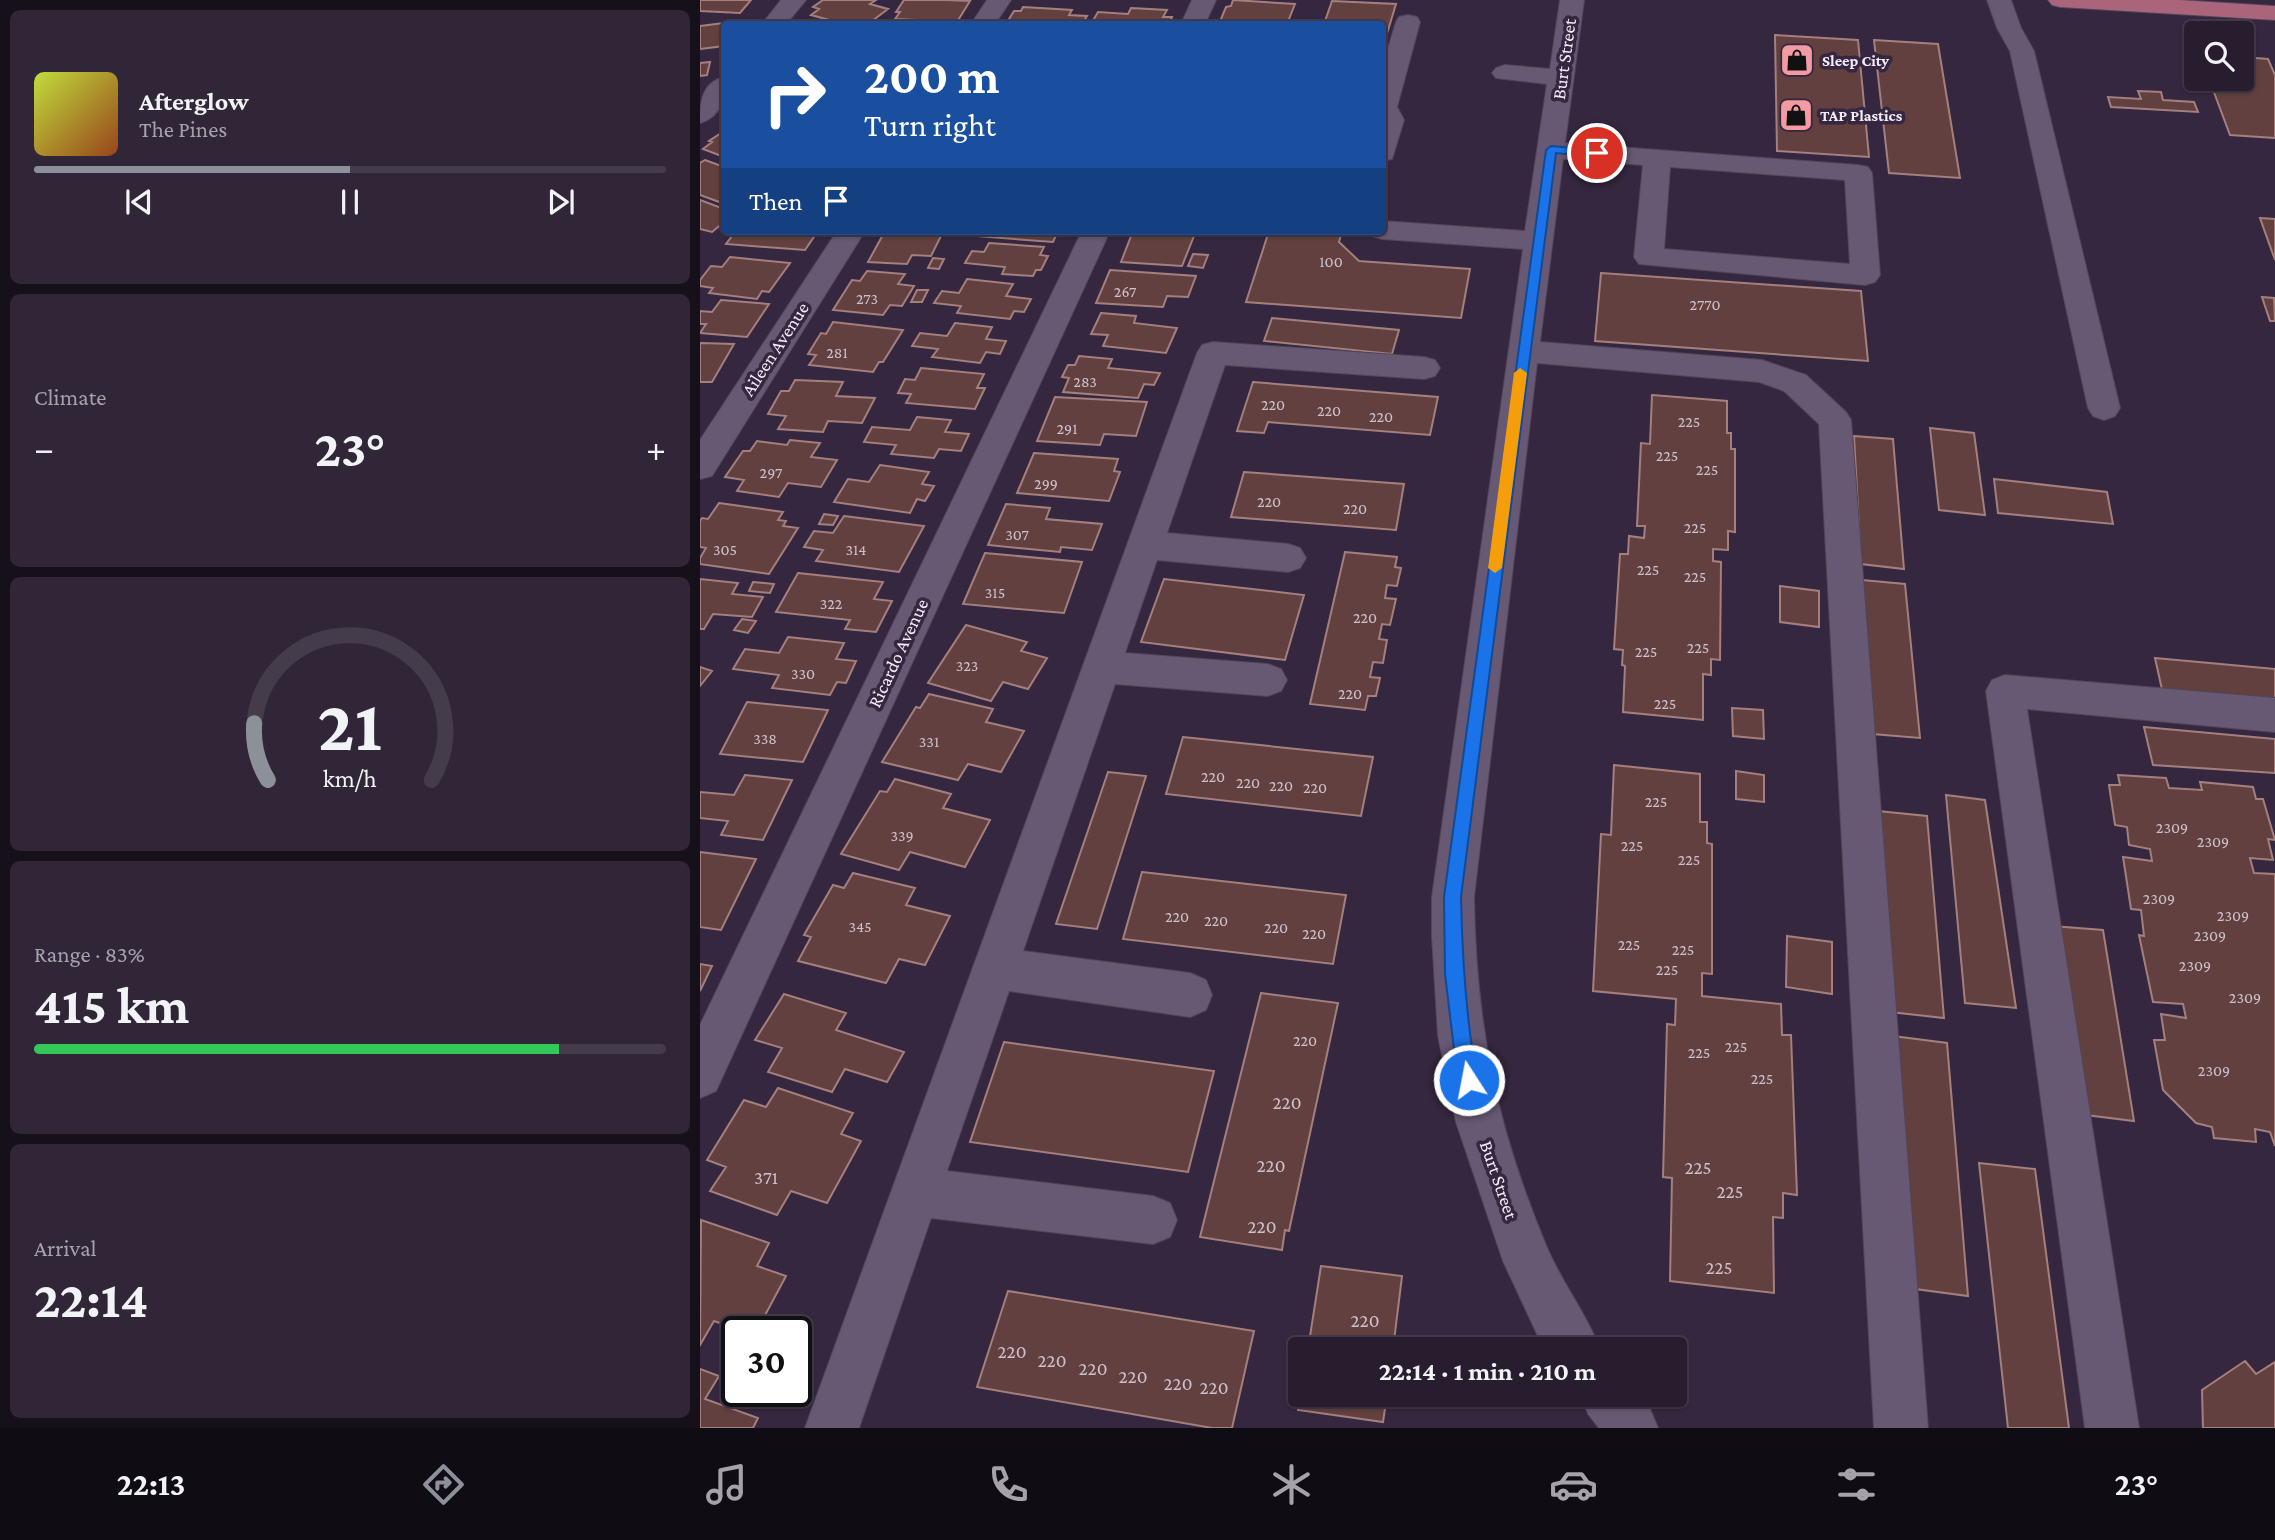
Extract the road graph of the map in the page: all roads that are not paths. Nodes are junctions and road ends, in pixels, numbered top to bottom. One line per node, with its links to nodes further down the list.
1 (794, 0): 8 (street)
2 (999, 0): 9 (street)
3 (1204, 0): 10 (street)
4 (1572, 0): 13 (street, Burt Street)
5 (1999, 0): 27 (street)
6 (2060, 0): 7 (main road)
7 (2275, 13)
8 (776, 21)
9 (985, 21)
10 (1194, 21)
11 (1408, 22): 15 (street)
12 (1504, 74): 13 (street)
13 (1562, 78): 19 (street, Burt Street)
14 (721, 89): 17 (street)
15 (1386, 100)
16 (1386, 111): 18 (street)
17 (700, 115)
18 (1386, 138)
19 (1551, 150): 20 (street); 24 (street, Burt Street)
20 (1657, 158): 20 (street)
21 (1386, 230): 24 (street)
22 (848, 235): 28 (street, Aileen Avenue)
23 (1094, 235): 36 (street, Ricardo Avenue)
24 (1539, 241): 25 (street, Burt Street)
25 (1523, 351): 39 (street, Burt Street); 43 (street)
26 (1424, 368): 29 (street)
27 (2104, 408)
28 (700, 467)
29 (1145, 545): 30 (street); 31 (street)
30 (1289, 558)
31 (1102, 667): 32 (street); 34 (street)
32 (1268, 680)
33 (2275, 715): 44 (street)
34 (995, 968): 35 (street); 37 (street)
35 (1190, 995)
36 (700, 1075)
37 (916, 1192): 38 (street); 41 (street)
38 (1153, 1220)
39 (1567, 1337)
40 (1616, 1407): 42 (street)
41 (832, 1428)
42 (1632, 1428)
43 (1901, 1428)
44 (2112, 1428)

